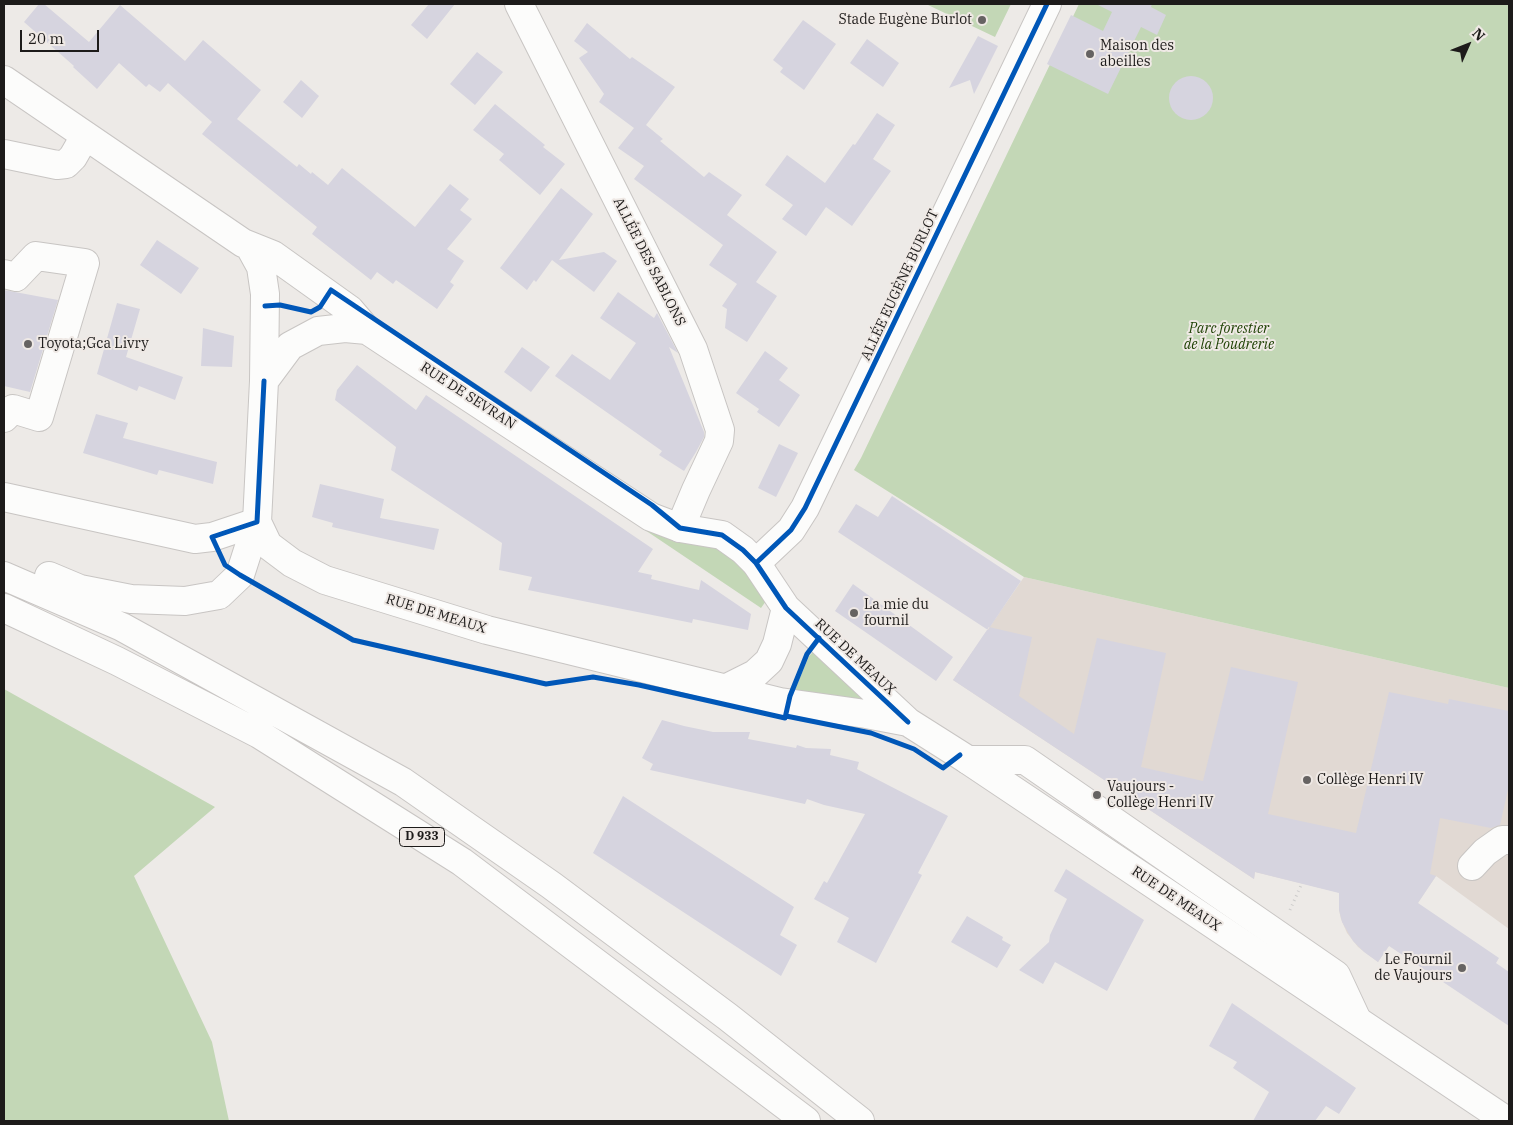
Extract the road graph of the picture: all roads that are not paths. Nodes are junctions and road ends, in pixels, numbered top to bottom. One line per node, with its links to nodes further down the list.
1 (519, 4): 13 (main road, ALLÉE DES SABLONS)
2 (1046, 4): 15 (main road, ALLÉE EUGÈNE BURLOT)
3 (4, 80): 4 (main road, RUE DE SEVRAN)
4 (85, 136): 5 (main road); 6 (main road, RUE DE SEVRAN)
5 (4, 154)
6 (250, 247): 8 (main road, RUE DE SEVRAN); 9 (main road)
7 (4, 274): 10 (main road)
8 (367, 330): 9 (main road); 13 (main road, RUE DE SEVRAN)
9 (264, 381): 12 (main road)
10 (4, 418)
11 (4, 498): 12 (main road)
12 (257, 522): 14 (main road); 19 (main road, RUE DE MEAUX)
13 (680, 528): 15 (main road, RUE DE SEVRAN)
14 (4, 562)
15 (756, 563): 18 (main road, RUE DE SEVRAN)
16 (4, 576): 24 (main road, D 933)
17 (4, 608): 23 (main road, D 933)
18 (786, 608): 19 (main road); 20 (main road, RUE DE MEAUX)
19 (725, 689): 20 (main road, RUE DE MEAUX)
20 (908, 722): 25 (main road, RUE DE MEAUX)
21 (1509, 840): 22 (main road)
22 (1472, 866)
23 (806, 1121)
24 (860, 1121)
25 (1507, 1121)

